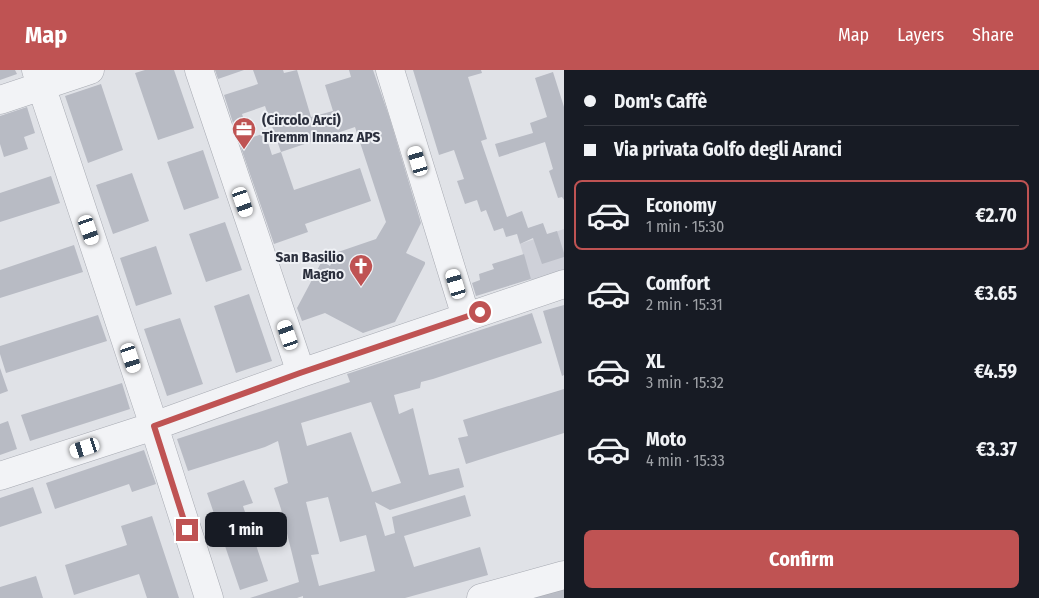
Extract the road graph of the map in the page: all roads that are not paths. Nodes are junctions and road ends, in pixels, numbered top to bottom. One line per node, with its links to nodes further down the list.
1 (90, 70): 4 (street)
2 (199, 70): 8 (street)
3 (390, 70): 7 (street)
4 (39, 78): 5 (street); 9 (street)
5 (0, 100)
6 (564, 284): 7 (street)
7 (466, 316): 8 (street)
8 (300, 373): 9 (street)
9 (154, 426): 10 (street); 12 (street)
10 (0, 476)
11 (564, 575): 13 (street)
12 (209, 598)
13 (481, 598)

